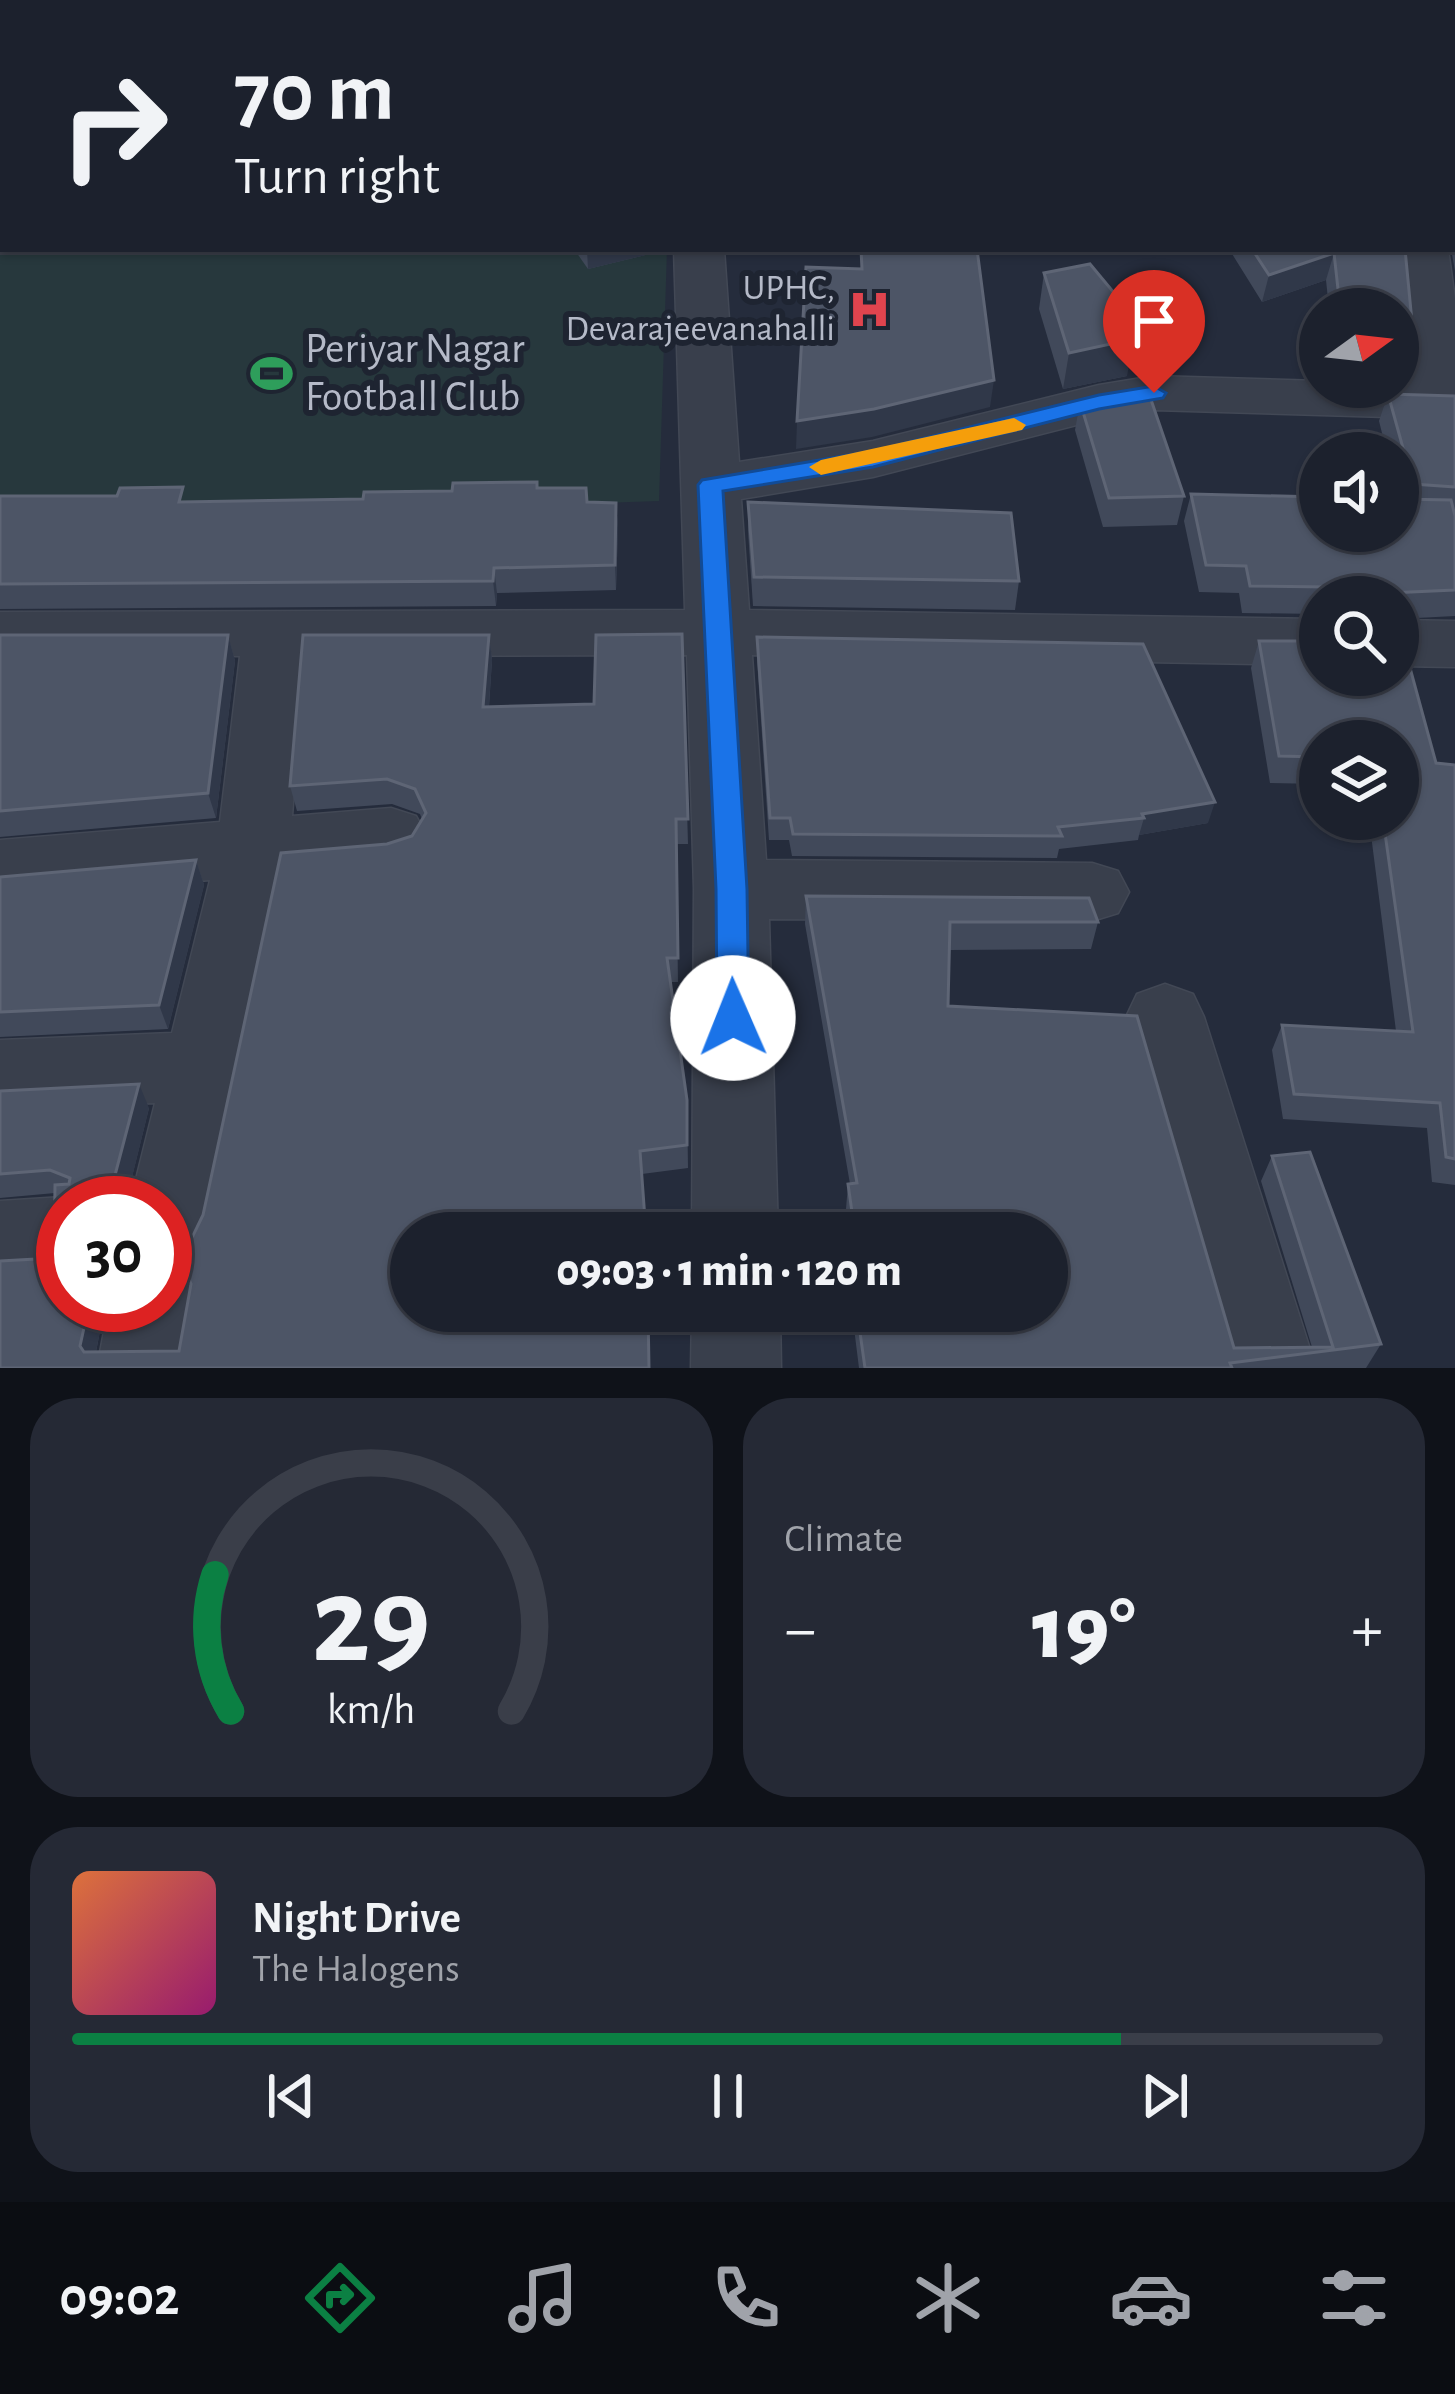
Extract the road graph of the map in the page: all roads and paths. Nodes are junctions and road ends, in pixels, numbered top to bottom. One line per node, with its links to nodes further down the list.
1 (699, 252): 4 (street)
2 (1434, 253): 3 (street)
3 (1448, 402): 4 (street)
4 (710, 485): 5 (street)
5 (717, 632): 6 (street); 8 (street); 14 (street)
6 (274, 633): 7 (street); 12 (street)
7 (0, 634)
8 (1299, 642)
9 (1419, 643): 10 (street)
10 (1455, 644)
11 (391, 836): 12 (street)
12 (253, 849): 13 (street); 17 (street)
13 (0, 868)
14 (731, 889): 15 (street); 20 (street)
15 (1092, 892)
16 (1165, 1017): 27 (street)
17 (202, 1066): 18 (street); 19 (street)
18 (0, 1075)
19 (178, 1176)
20 (735, 1212)
21 (36, 1239): 22 (street)
22 (0, 1240)
23 (148, 1332): 25 (street)
24 (736, 1332): 26 (street)
25 (142, 1368)
26 (736, 1368)
27 (1271, 1368)

